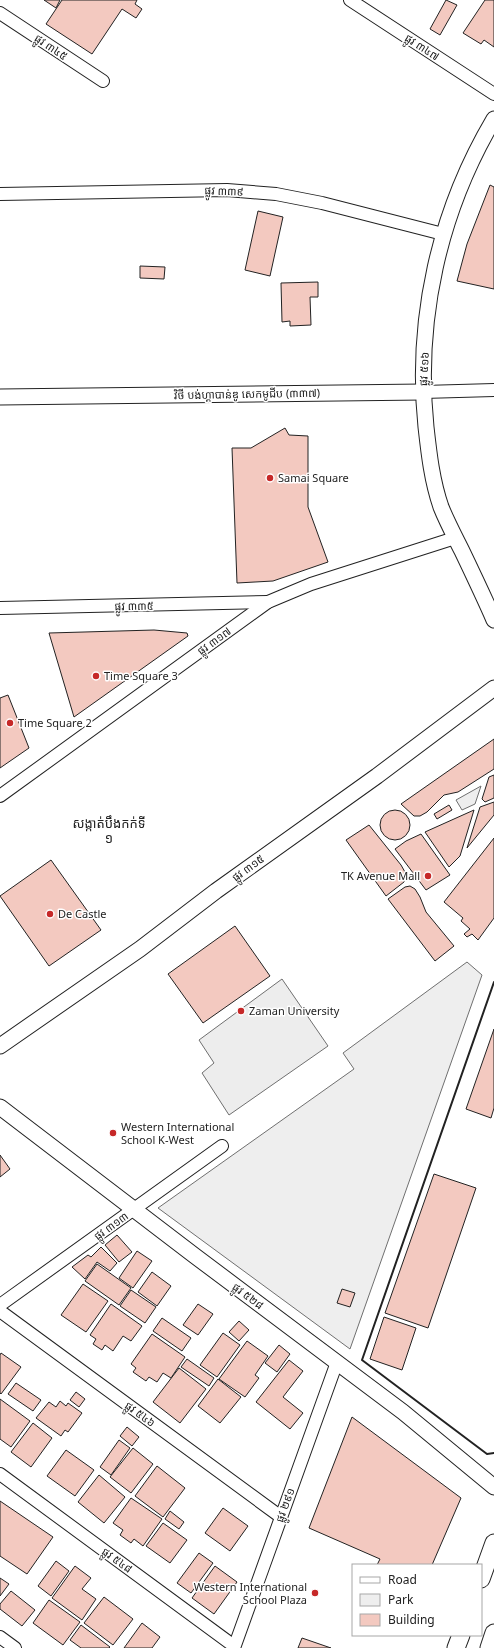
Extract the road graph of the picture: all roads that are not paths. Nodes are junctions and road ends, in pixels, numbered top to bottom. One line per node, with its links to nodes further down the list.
1 (350, 0): 4 (street, ផ្លូវ ៣៤៧)
2 (0, 13): 3 (street, ផ្លូវ ៣៤៥)
3 (102, 81)
4 (494, 94)
5 (494, 118): 7 (street, ផ្លូវ ៥១៦)
6 (0, 194): 7 (street, ផ្លូវ ៣៣៩)
7 (443, 234): 9 (street, ផ្លូវ ៥១៦)
8 (494, 390): 9 (street, វិថី បង់ហ្គាបាន់ឌូ សេកមូជីប (៣៣៧))
9 (423, 392): 10 (street, វិថី បង់ហ្គាបាន់ឌូ សេកមូជីប (៣៣៧)); 11 (street, ផ្លូវ ៥១៦)
10 (0, 397)
11 (455, 538): 12 (street, ផ្លូវ ៣១៧); 14 (street, ផ្លូវ ៥១៦)
12 (268, 602): 13 (street, ផ្លូវ ៣៣៥); 16 (street, ផ្លូវ ៣១៧)
13 (0, 608)
14 (494, 620)
15 (494, 688): 17 (street, ផ្លូវ ៣១៥)
16 (0, 796)
17 (0, 1046)
18 (0, 1107): 20 (street, ផ្លូវ ៥២៨)
19 (222, 1146): 20 (street, ផ្លូវ ៣១៣)
20 (134, 1210): 21 (street, ផ្លូវ ៣១៣); 23 (street, ផ្លូវ ៥២៨)
21 (0, 1305)
22 (0, 1310): 26 (street, ផ្លូវ ៥៤៦)
23 (337, 1362): 25 (street, ផ្លូវ ៥២៨); 26 (street, ផ្លូវ ២៩១)
24 (0, 1474): 32 (street, ផ្លូវ ៥៤៨)
25 (494, 1486)
26 (281, 1517): 32 (street, ផ្លូវ ២៩១)
27 (494, 1543): 28 (main road)
28 (482, 1576)
29 (494, 1633): 35 (main road)
30 (461, 1636): 34 (main road)
31 (0, 1637): 33 (street)
32 (234, 1647)
33 (15, 1648)
34 (456, 1648)
35 (489, 1648)

